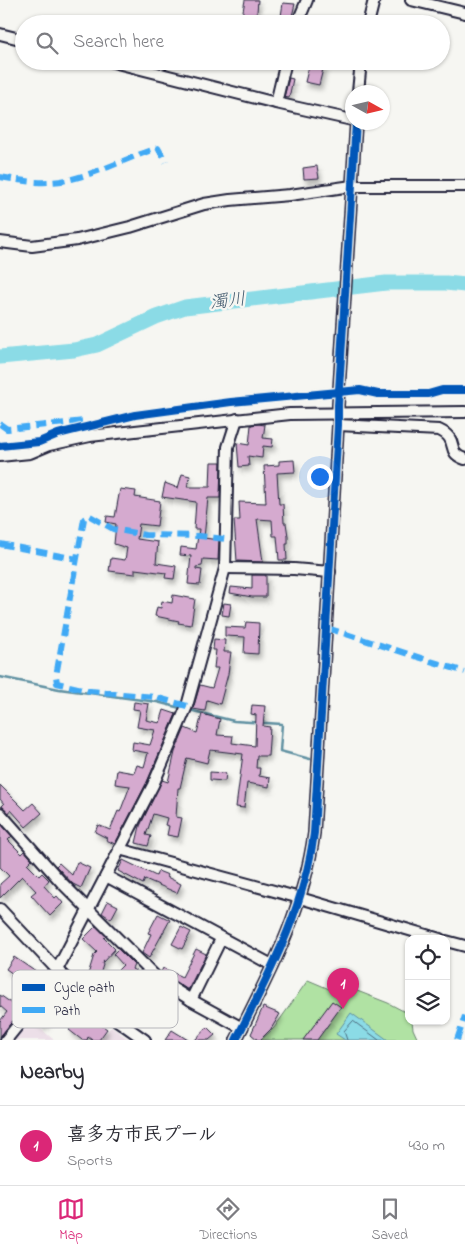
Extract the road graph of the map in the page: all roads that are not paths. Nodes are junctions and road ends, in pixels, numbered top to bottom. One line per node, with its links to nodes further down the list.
1 (306, 0): 5 (street)
2 (374, 0): 6 (street)
3 (411, 0): 4 (street)
4 (465, 12)
5 (300, 15)
6 (370, 15)
7 (0, 34): 8 (street)
8 (15, 38)
9 (146, 70): 13 (street)
10 (284, 70): 13 (street)
11 (360, 70): 12 (street)
12 (359, 85)
13 (276, 103): 14 (street)
14 (345, 118)
15 (356, 130): 17 (street)
16 (465, 186): 17 (street)
17 (352, 191): 18 (street); 19 (street)
18 (0, 242)
19 (338, 408): 20 (street); 21 (street); 22 (street)
20 (465, 412)
21 (237, 419): 23 (street); 25 (street)
22 (338, 424): 24 (street); 26 (street)
23 (0, 456)
24 (465, 460)
25 (225, 568): 26 (street); 28 (street)
26 (330, 572): 30 (street)
27 (0, 813): 32 (street)
28 (119, 849): 29 (street); 30 (street)
29 (106, 876): 32 (street); 34 (street)
30 (300, 898): 33 (street); 37 (street)
31 (0, 909): 38 (street)
32 (88, 910): 39 (street); 40 (street)
33 (426, 935)
34 (221, 939): 37 (street); 42 (street)
35 (450, 942): 36 (street)
36 (465, 946)
37 (272, 965): 45 (street)
38 (56, 970)
39 (59, 970)
40 (150, 970)
41 (178, 991): 42 (street)
42 (191, 1000): 45 (street)
43 (15, 1028): 46 (street)
44 (128, 1028): 47 (street)
45 (242, 1028): 48 (street)
46 (6, 1040)
47 (145, 1040)
48 (236, 1040)

